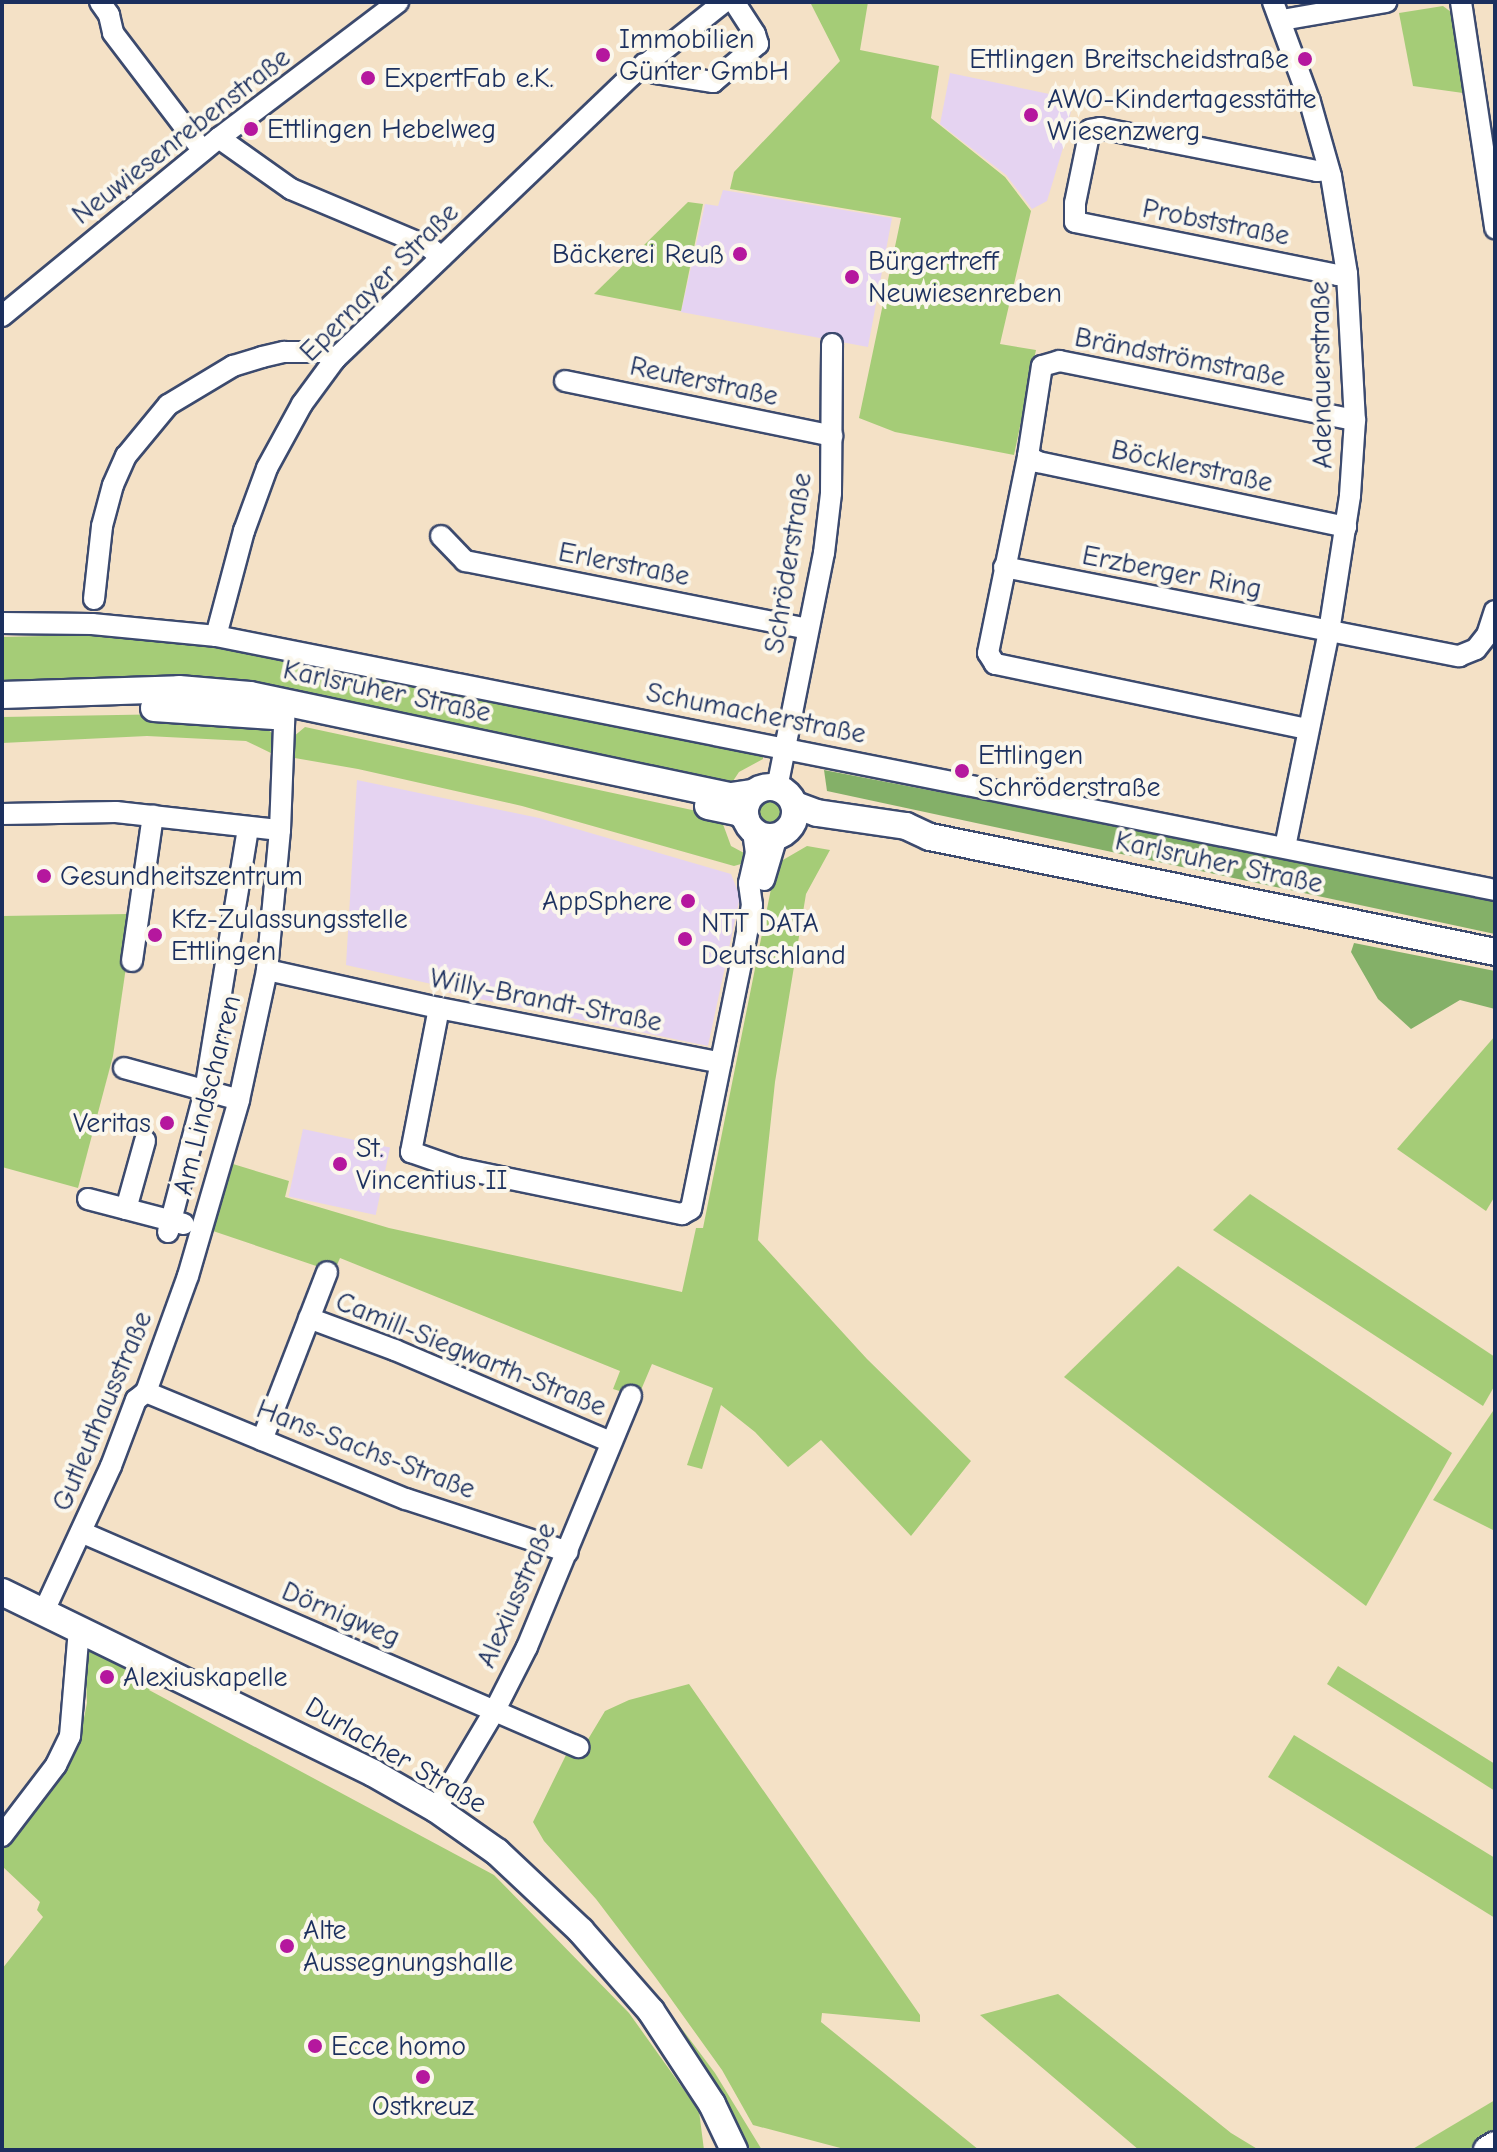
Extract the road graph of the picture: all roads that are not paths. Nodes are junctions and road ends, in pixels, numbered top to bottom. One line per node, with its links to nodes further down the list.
1 (398, 2): 9 (street, Neuwiesenrebenstraße)
2 (724, 2): 8 (street, Epernayer Straße)
3 (734, 2): 8 (street)
4 (1386, 2): 7 (street)
5 (1461, 2): 12 (street)
6 (111, 6): 10 (street)
7 (1277, 11): 11 (street, Adenauerstraße)
8 (644, 64): 13 (street, Epernayer Straße)
9 (219, 138): 10 (street, Neuwiesenrebenstraße); 13 (street)
10 (203, 151): 15 (street, Neuwiesenrebenstraße)
11 (1329, 170): 14 (street, Adenauerstraße); 14 (street, Probststraße)
12 (1495, 228)
13 (441, 257): 17 (street, Epernayer Straße)
14 (1347, 274): 19 (street, Adenauerstraße)
15 (2, 316)
16 (832, 344): 20 (street, Schröderstraße)
17 (335, 359): 25 (street); 30 (street, Epernayer Straße)
18 (565, 381): 20 (street, Reuterstraße)
19 (1355, 420): 21 (street, Brändströmstraße); 22 (street, Adenauerstraße)
20 (832, 436): 28 (street, Schröderstraße)
21 (1028, 456): 22 (street, Böcklerstraße); 24 (street)
22 (1346, 527): 29 (street, Adenauerstraße)
23 (441, 536): 28 (street, Erlerstraße)
24 (1004, 567): 29 (street, Erzberger Ring); 34 (street)
25 (94, 599)
26 (1495, 611): 29 (street, Erzberger Ring)
27 (2, 623): 30 (street, Schumacherstraße)
28 (807, 629): 35 (street, Schröderstraße)
29 (1329, 631): 34 (street, Adenauerstraße)
30 (216, 636): 35 (street, Schumacherstraße)
31 (2, 695): 32 (main road, Karlsruher Straße)
32 (285, 709): 33 (main road, Karlsruher Straße); 37 (main road, Karlsruher Straße); 40 (street, Am Lindscharren)
33 (2, 711)
34 (1307, 729): 41 (street, Adenauerstraße)
35 (786, 747): 37 (street, Schröderstraße); 41 (street, Schumacherstraße)
36 (2, 814): 38 (street)
37 (770, 814): 43 (main road, Karlsruher Straße); 47 (street, Schröderstraße)
38 (153, 816): 39 (street); 44 (street)
39 (248, 829): 40 (street); 49 (street)
40 (280, 830): 45 (street, Am Lindscharren)
41 (1285, 848): 42 (street, Schumacherstraße)
42 (1495, 890)
43 (1495, 952)
44 (132, 961)
45 (267, 970): 46 (street, Willy-Brandt-Straße); 50 (street, Am Lindscharren)
46 (439, 1008): 47 (street, Willy-Brandt-Straße); 47 (street, Schröderstraße)
47 (721, 1063)
48 (124, 1068): 49 (street)
49 (205, 1091): 50 (street); 54 (street)
50 (239, 1100): 55 (street, Am Lindscharren)
51 (145, 1141): 53 (street)
52 (88, 1199): 53 (street)
53 (126, 1209): 54 (street)
54 (170, 1226): 55 (street)
55 (201, 1229): 58 (street, Gutleuthausstraße)
56 (327, 1272): 57 (street, Camill-Siegwarth-Straße)
57 (309, 1318): 60 (street, Camill-Siegwarth-Straße); 61 (street, Camill-Siegwarth-Straße)
58 (146, 1392): 60 (street, Hans-Sachs-Straße); 62 (street, Gutleuthausstraße)
59 (631, 1396): 61 (street, Alexiusstraße)
60 (262, 1440): 63 (street, Hans-Sachs-Straße)
61 (611, 1442): 63 (street, Alexiusstraße)
62 (81, 1532): 65 (street, Gutleuthausstraße); 67 (street, Dörnigweg)
63 (568, 1552): 67 (street, Alexiusstraße)
64 (2, 1592): 65 (main road, Durlacher Straße)
65 (44, 1611): 66 (main road, Durlacher Straße)
66 (79, 1629): 69 (main road, Durlacher Straße); 70 (street)
67 (495, 1710): 68 (street, Dörnigweg); 69 (street, Alexiusstraße)
68 (578, 1747)
69 (436, 1809): 72 (main road, Durlacher Straße)
70 (2, 1836)
71 (1495, 2145): 73 (main road)
72 (734, 2150)
73 (1487, 2150)

